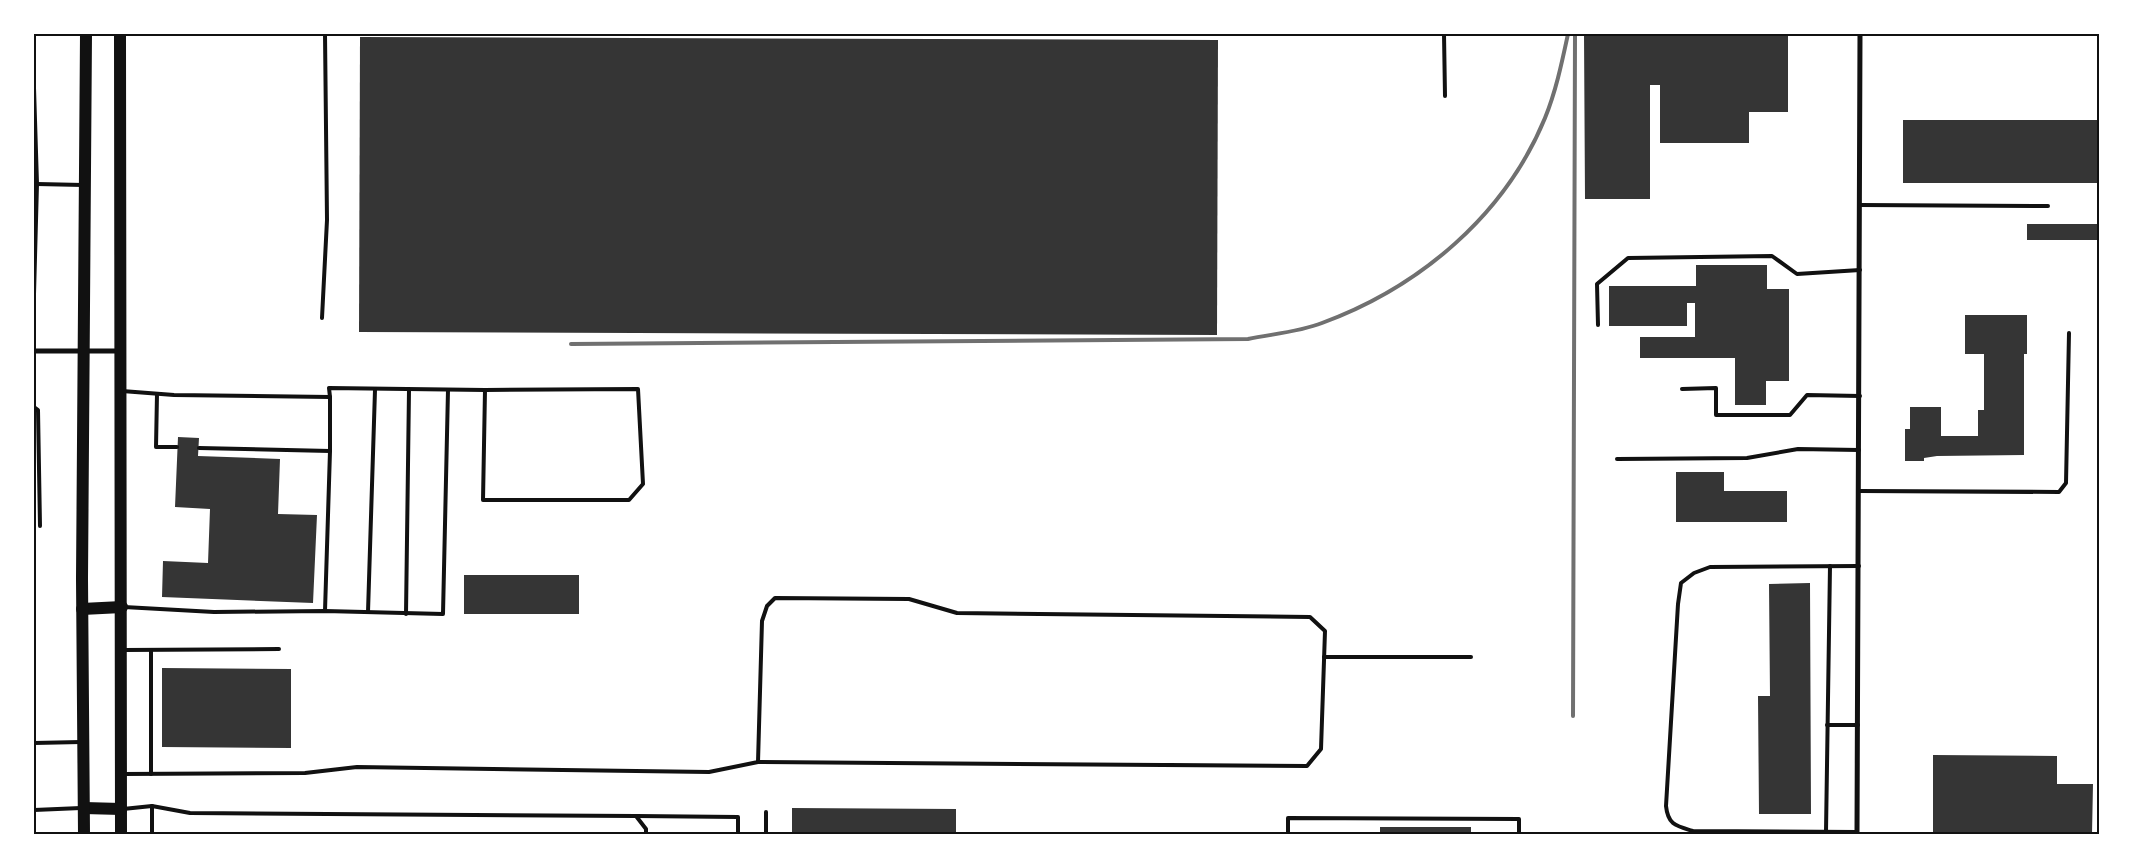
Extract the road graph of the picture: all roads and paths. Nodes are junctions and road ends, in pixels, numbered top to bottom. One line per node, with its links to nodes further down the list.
1 (86, 34): 9 (main road)
2 (120, 34): 18 (main road)
3 (325, 34): 14 (lane)
4 (1444, 34): 7 (lane)
5 (1860, 34): 10 (street)
6 (34, 88): 8 (lane)
7 (1445, 96)
8 (37, 184): 9 (lane); 13 (lane)
9 (85, 185): 17 (main road)
10 (1860, 205): 11 (lane); 12 (street)
11 (2048, 206)
12 (1860, 270): 15 (lane); 27 (street)
13 (34, 294)
14 (322, 318)
15 (1598, 325)
16 (2069, 333): 35 (lane)
17 (83, 350): 18 (street); 19 (street); 40 (main road)
18 (122, 350): 25 (main road)
19 (34, 351)
20 (1682, 389): 27 (lane)
21 (375, 390): 22 (lane); 28 (lane); 42 (lane)
22 (409, 390): 23 (lane); 43 (lane)
23 (448, 390): 24 (lane); 43 (lane)
24 (485, 390): 24 (lane)
25 (122, 391): 26 (lane); 39 (main road)
26 (157, 394): 28 (lane); 30 (lane)
27 (1860, 396): 32 (street)
28 (330, 397): 33 (lane)
29 (34, 407): 36 (lane)
30 (177, 447)
31 (199, 448): 33 (lane)
32 (1859, 450): 34 (lane); 35 (street)
33 (330, 451): 41 (lane)
34 (1618, 459)
35 (1859, 491): 38 (street)
36 (40, 526)
37 (1830, 566): 38 (lane); 49 (lane); 62 (lane)
38 (1858, 566): 50 (street)
39 (122, 607): 40 (main road); 41 (lane); 45 (main road)
40 (82, 609): 51 (main road)
41 (326, 611): 42 (lane)
42 (368, 612): 43 (lane)
43 (406, 614)
44 (279, 649): 46 (lane)
45 (122, 650): 46 (lane); 54 (main road)
46 (151, 650): 55 (lane)
47 (1324, 658): 48 (lane); 53 (lane); 53 (lane)
48 (1471, 658)
49 (1828, 725): 50 (lane); 62 (lane)
50 (1858, 725): 63 (street)
51 (84, 742): 52 (lane); 57 (main road)
52 (34, 743)
53 (758, 762): 55 (lane)
54 (120, 774): 55 (lane); 58 (main road)
55 (151, 774)
56 (152, 806): 58 (lane); 61 (lane); 66 (lane)
57 (84, 808): 58 (main road); 59 (lane); 64 (main road)
58 (121, 809): 65 (main road)
59 (34, 810)
60 (766, 812): 69 (lane)
61 (636, 816): 67 (lane); 68 (lane)
62 (1826, 832): 63 (lane)
63 (1857, 833)
64 (84, 834)
65 (121, 834)
66 (152, 834)
67 (646, 834)
68 (738, 834)
69 (766, 834)
70 (1288, 834): 71 (lane)
71 (1519, 834)

